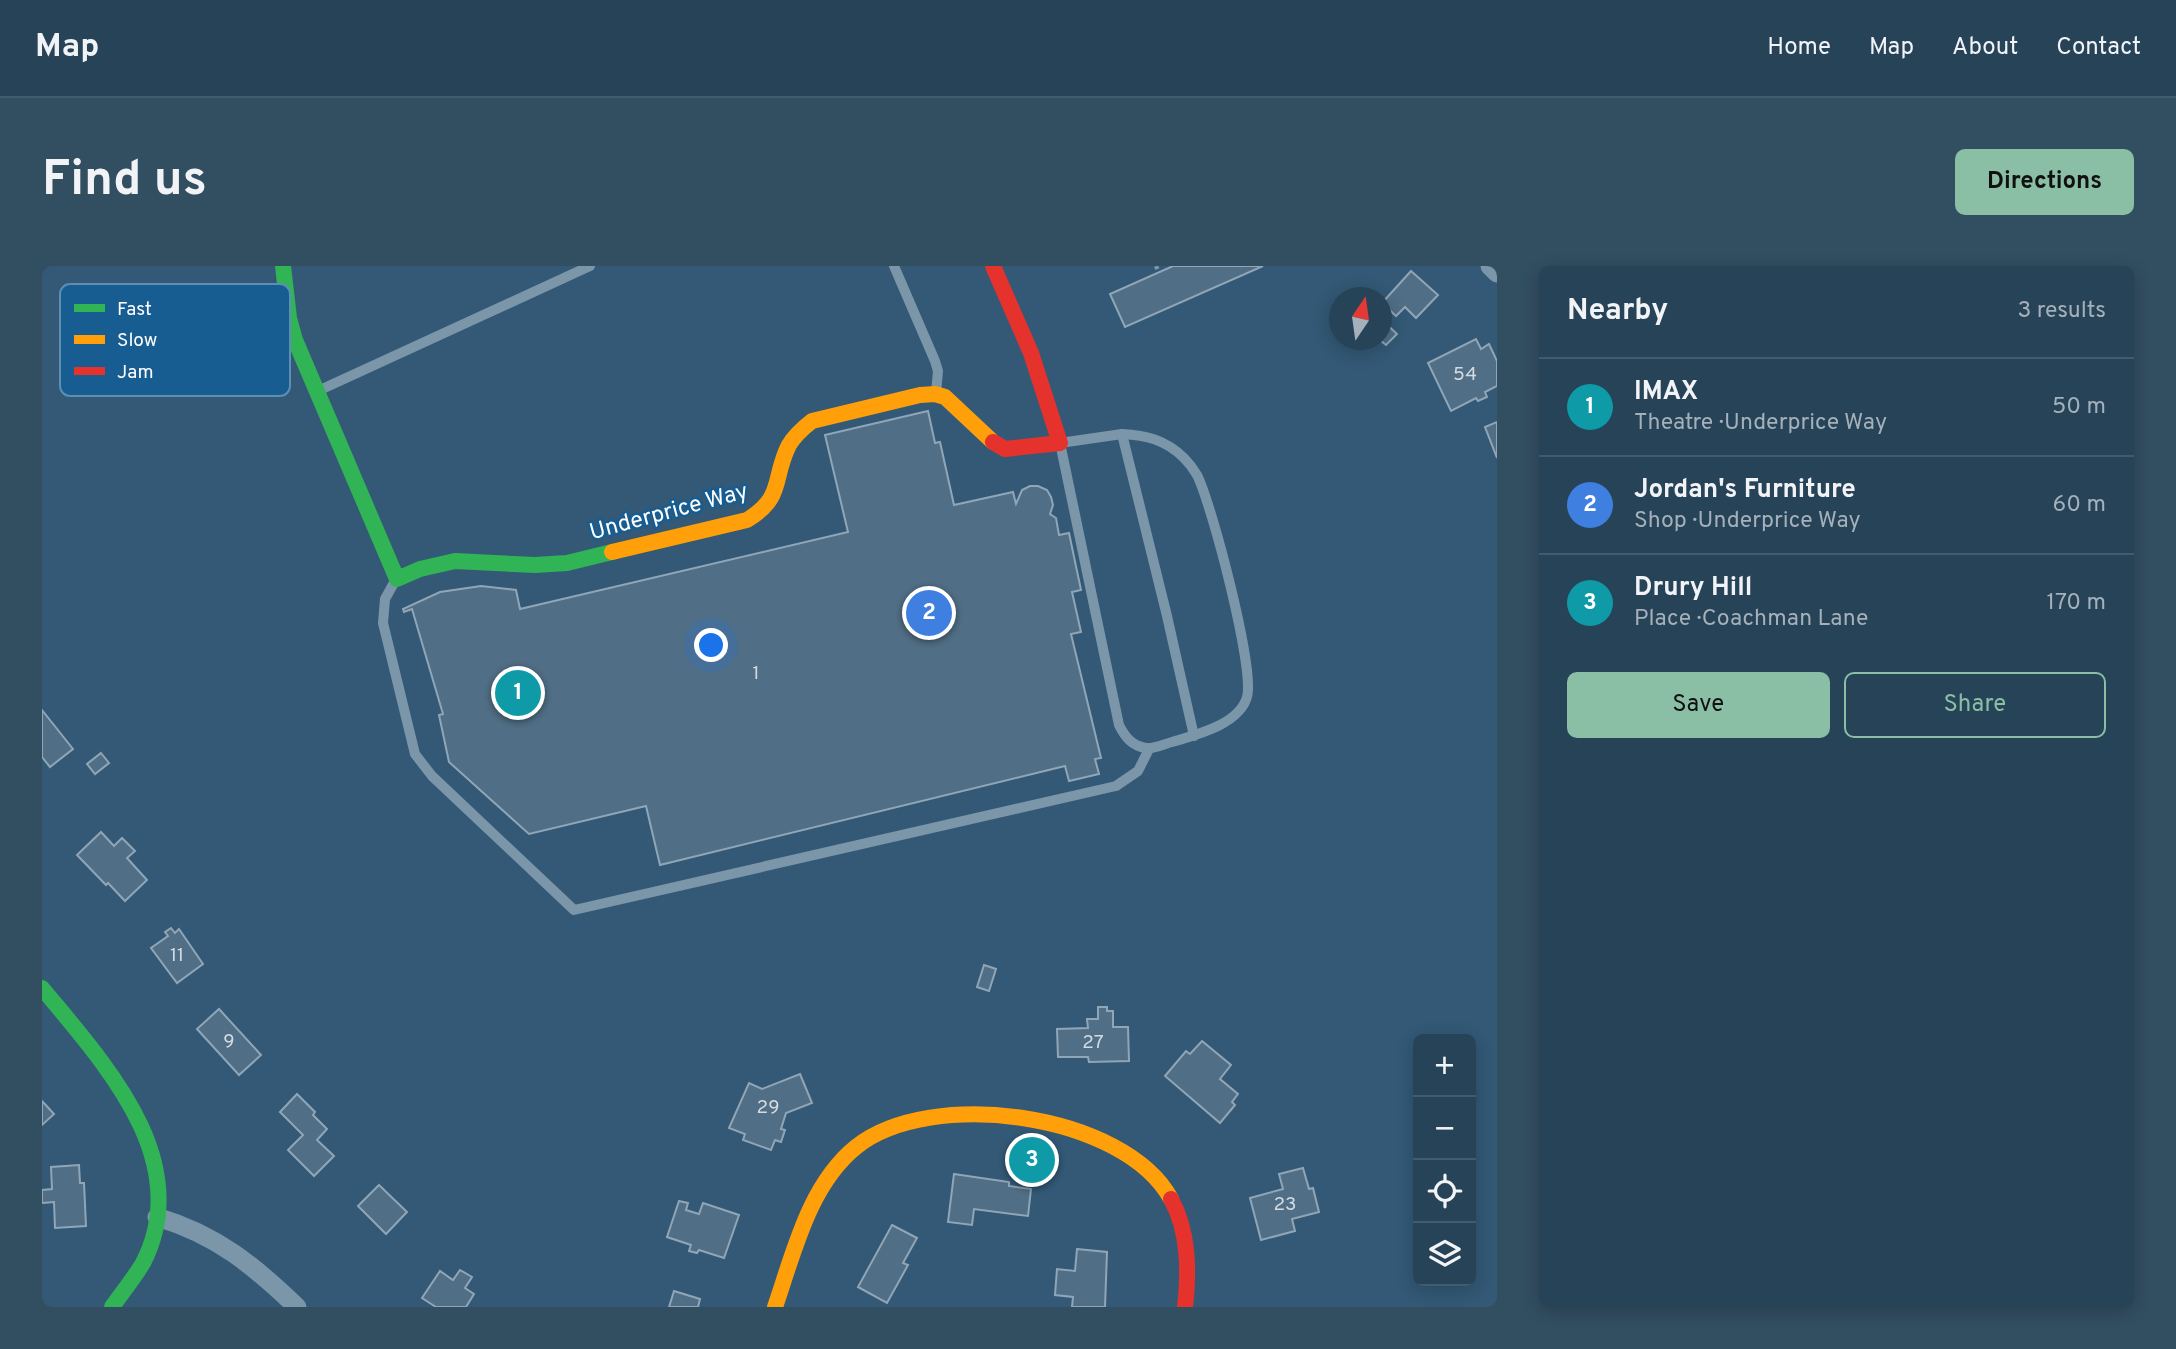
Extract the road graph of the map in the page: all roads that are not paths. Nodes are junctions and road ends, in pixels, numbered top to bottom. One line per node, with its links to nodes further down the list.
1 (283, 266): 7 (street)
2 (590, 266): 9 (lane)
3 (894, 266): 10 (lane)
4 (993, 266): 12 (street)
5 (1490, 266): 6 (street)
6 (1497, 273)
7 (285, 284)
8 (290, 322): 9 (street)
9 (317, 392): 13 (street)
10 (935, 394): 12 (street); 13 (street, Underprice Way)
11 (1122, 435): 12 (lane); 14 (lane); 14 (lane)
12 (1060, 443): 15 (lane)
13 (397, 579): 15 (lane)
14 (1194, 736): 15 (lane)
15 (1149, 749)
16 (42, 988): 17 (street)
17 (157, 1217): 18 (street); 19 (street)
18 (112, 1307)
19 (296, 1307)
20 (775, 1307): 21 (street)
21 (1185, 1307)

